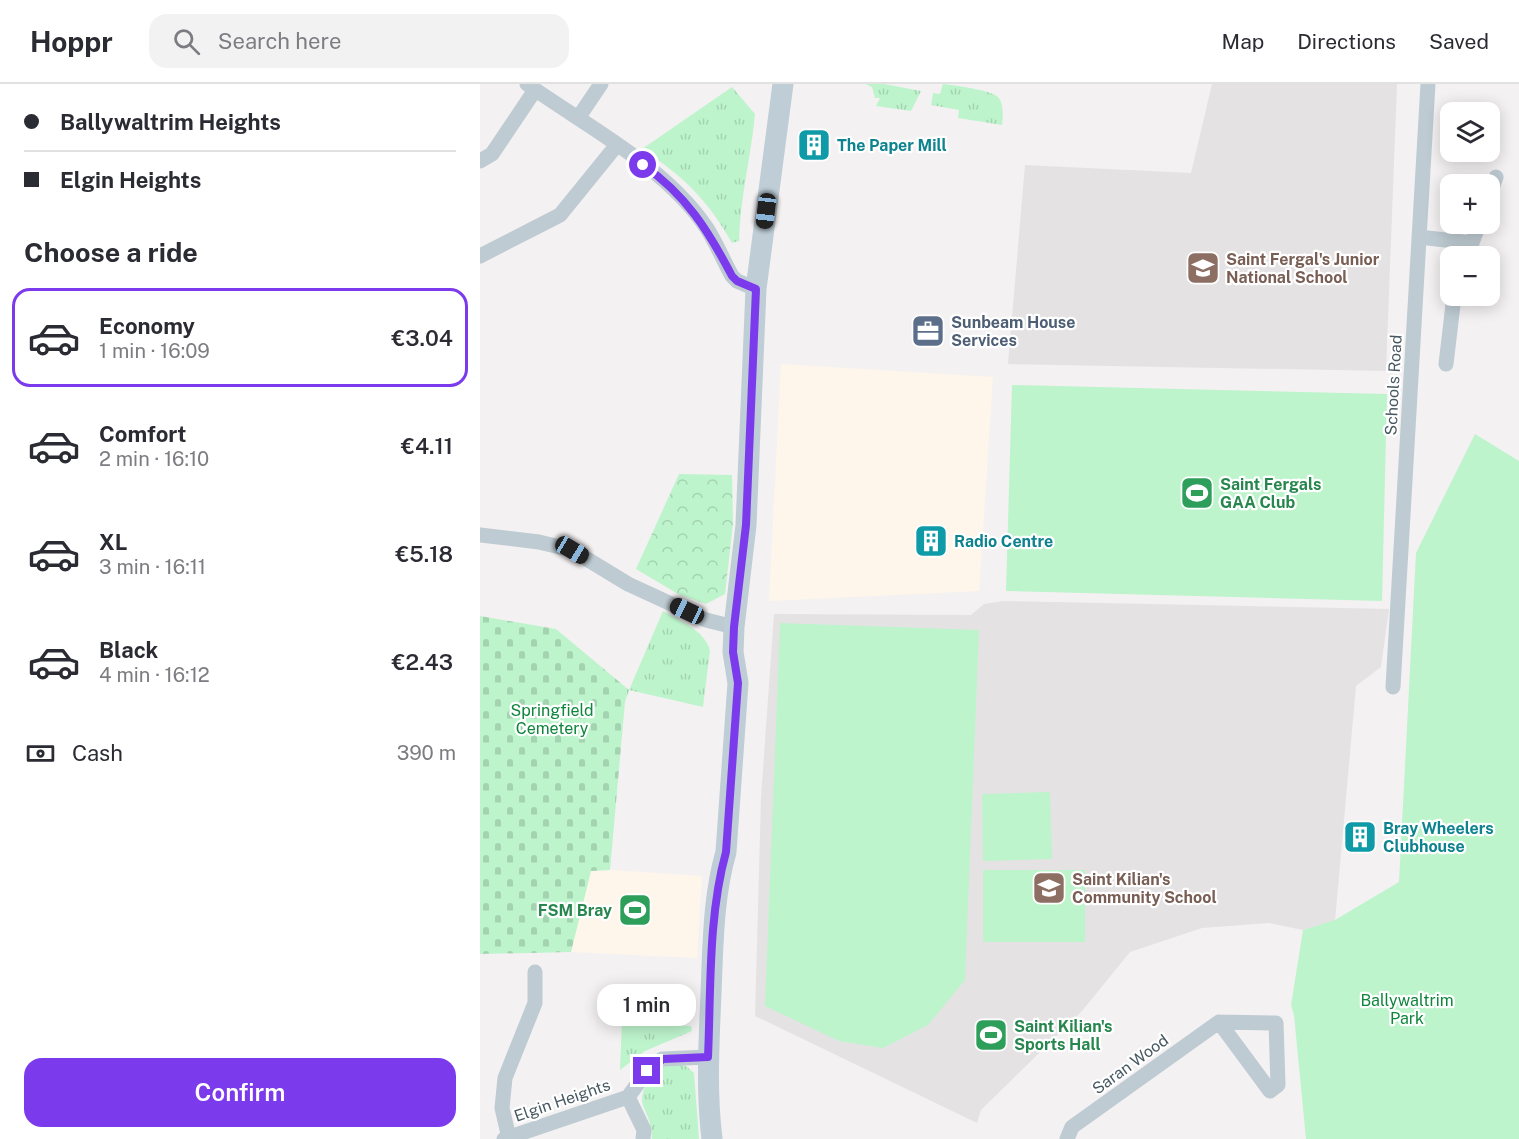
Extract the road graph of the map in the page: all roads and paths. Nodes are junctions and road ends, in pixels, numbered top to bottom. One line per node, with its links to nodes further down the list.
1 (601, 84): 5 (street)
2 (783, 84): 11 (main road)
3 (1428, 84): 8 (street, Schools Road)
4 (531, 87): 5 (street); 7 (street)
5 (578, 118): 6 (street)
6 (616, 146): 10 (street); 11 (street)
7 (480, 161)
8 (1419, 237): 9 (street); 16 (street, Schools Road)
9 (1454, 246)
10 (480, 256)
11 (756, 289): 15 (main road)
12 (1453, 306): 13 (street)
13 (1446, 364)
14 (480, 535): 15 (street)
15 (734, 627): 19 (main road)
16 (1393, 687)
17 (535, 972): 21 (street, Elgin Heights)
18 (1219, 1022): 18 (street); 24 (street, Saran Wood)
19 (708, 1057): 20 (street, Elgin Heights); 23 (main road)
20 (628, 1096): 21 (street, Elgin Heights); 22 (street, Elgin Heights)
21 (507, 1139)
22 (643, 1139)
23 (712, 1139)
24 (1067, 1139)

